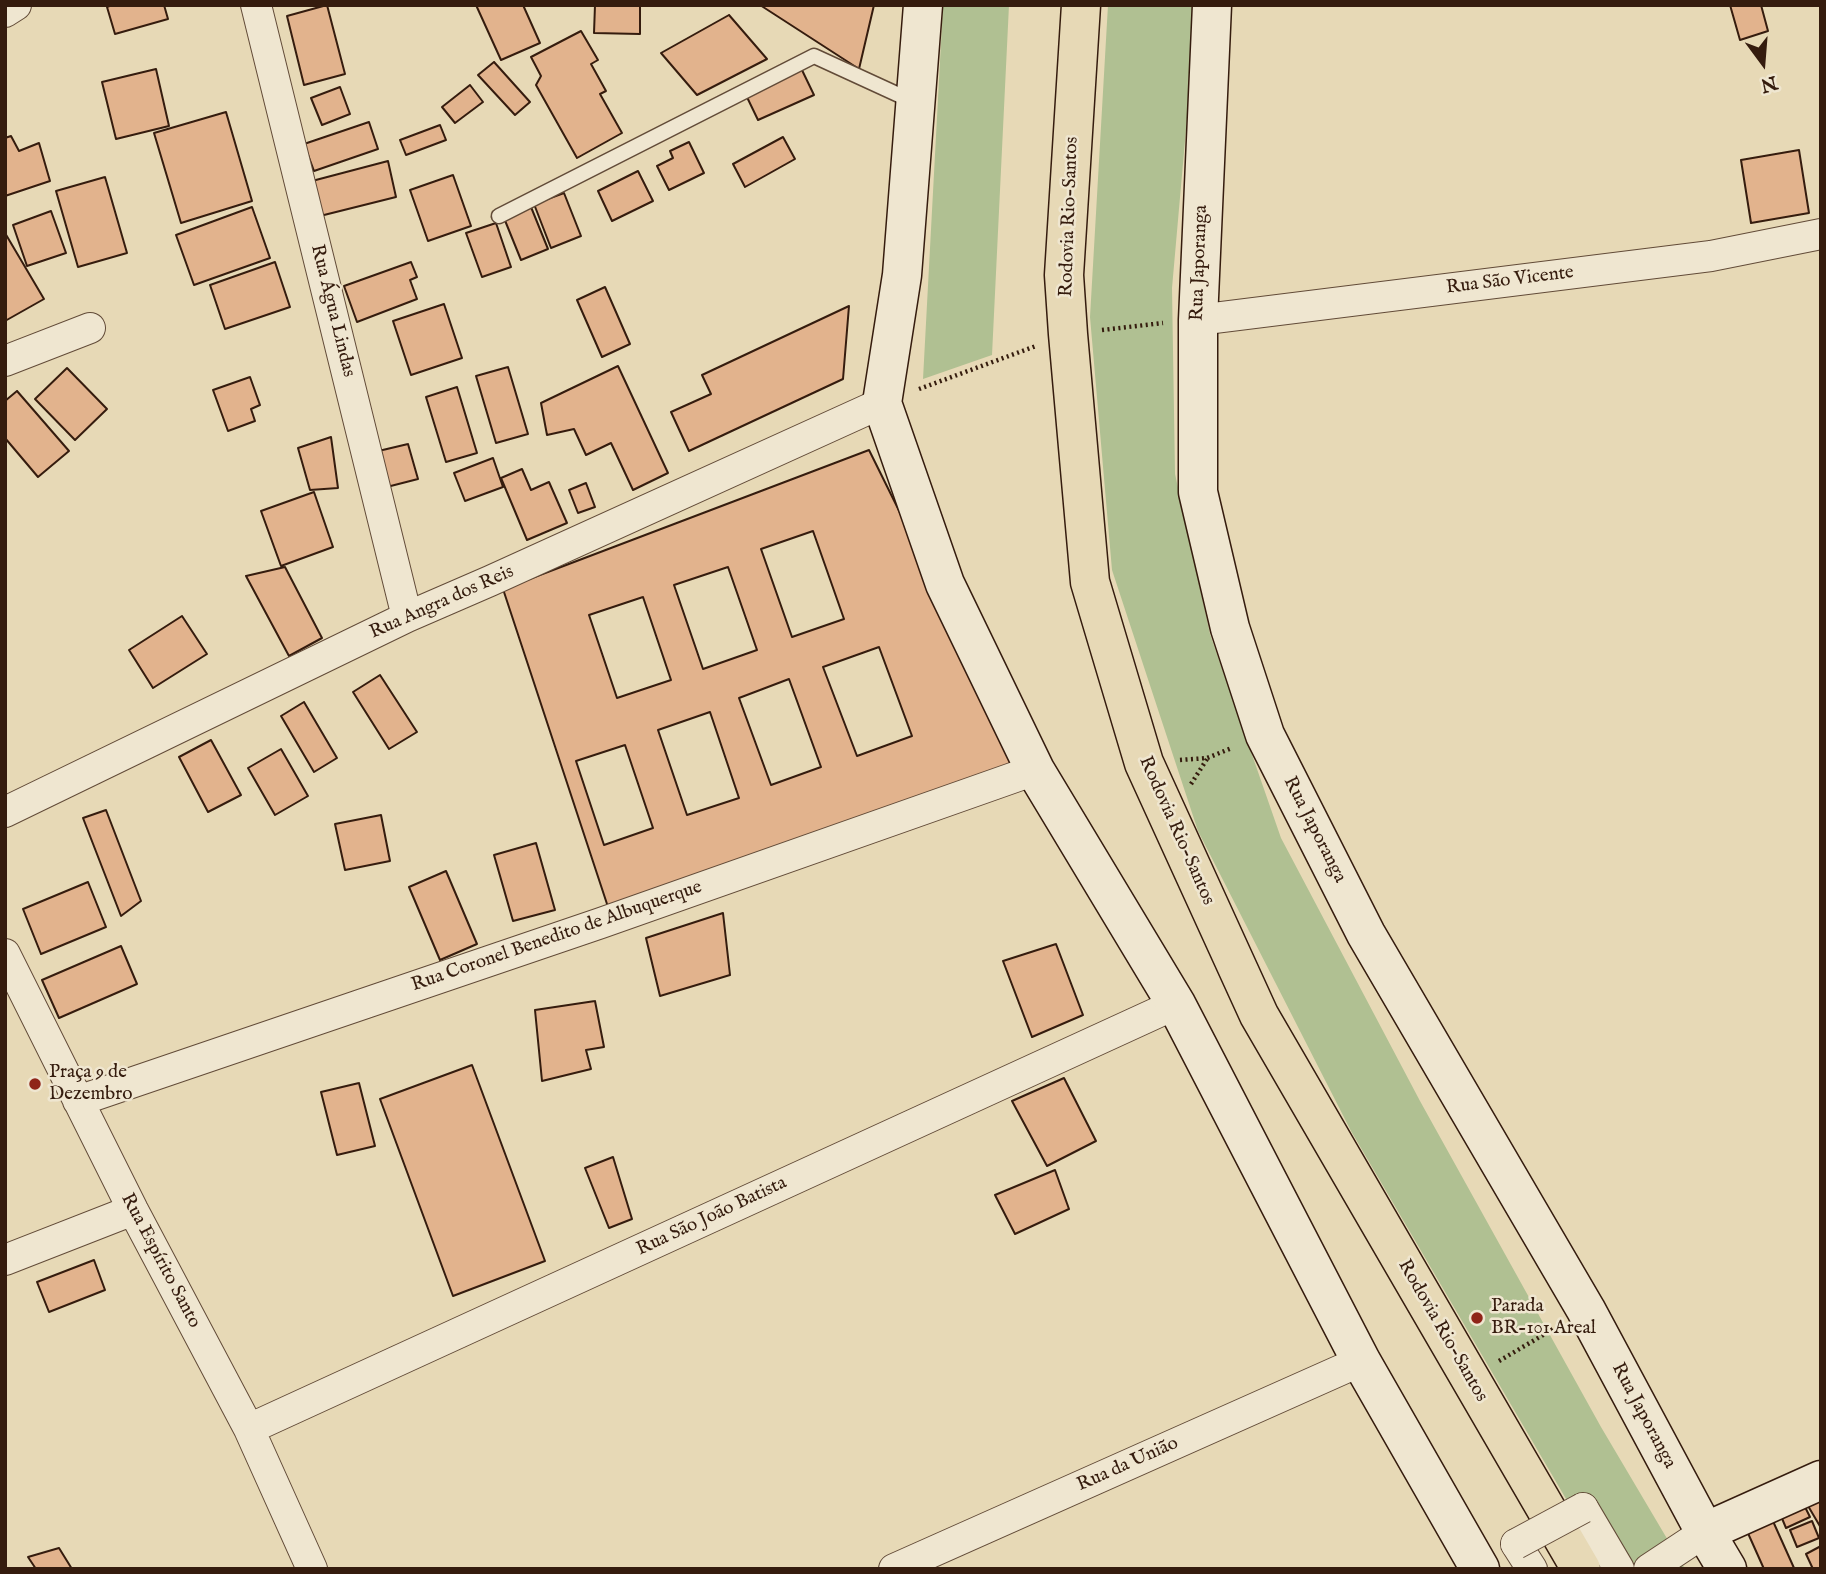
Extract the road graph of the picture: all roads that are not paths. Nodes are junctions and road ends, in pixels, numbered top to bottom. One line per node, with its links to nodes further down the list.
1 (16, 5): 6 (street)
2 (256, 5): 14 (street, Rua Água Lindas)
3 (923, 5): 7 (main road)
4 (1081, 5): 30 (highway, Rodovia Rio-Santos)
5 (1212, 5): 10 (main road, Rua Japoranga)
6 (5, 12)
7 (916, 103): 8 (lane); 13 (main road)
8 (499, 216)
9 (1821, 234): 10 (street, Rua São Vicente)
10 (1198, 320): 25 (main road, Rua Japoranga)
11 (90, 328): 12 (street)
12 (5, 361)
13 (883, 403): 14 (street, Rua Angra dos Reis); 15 (main road)
14 (407, 617): 16 (street, Rua Angra dos Reis)
15 (1035, 770): 18 (main road); 19 (street, Rua Coronel Benedito de Albuquerque)
16 (5, 812)
17 (5, 954): 19 (street, Rua Espírito Santo)
18 (1176, 1004): 22 (main road); 23 (street, Rua São João Batista)
19 (78, 1101): 20 (street, Rua Espírito Santo)
20 (133, 1210): 21 (street); 23 (street, Rua Espírito Santo)
21 (5, 1260)
22 (1362, 1361): 28 (street, Rua da União); 29 (main road)
23 (249, 1429): 27 (street, Rua Espírito Santo)
24 (1821, 1480): 25 (main road)
25 (1705, 1532): 32 (street); 33 (main road, Rua Japoranga)
26 (1524, 1556): 31 (street, bridge)
27 (313, 1569)
28 (894, 1569)
29 (1480, 1569)
30 (1581, 1569)
31 (1619, 1569)
32 (1648, 1569)
33 (1727, 1569)

